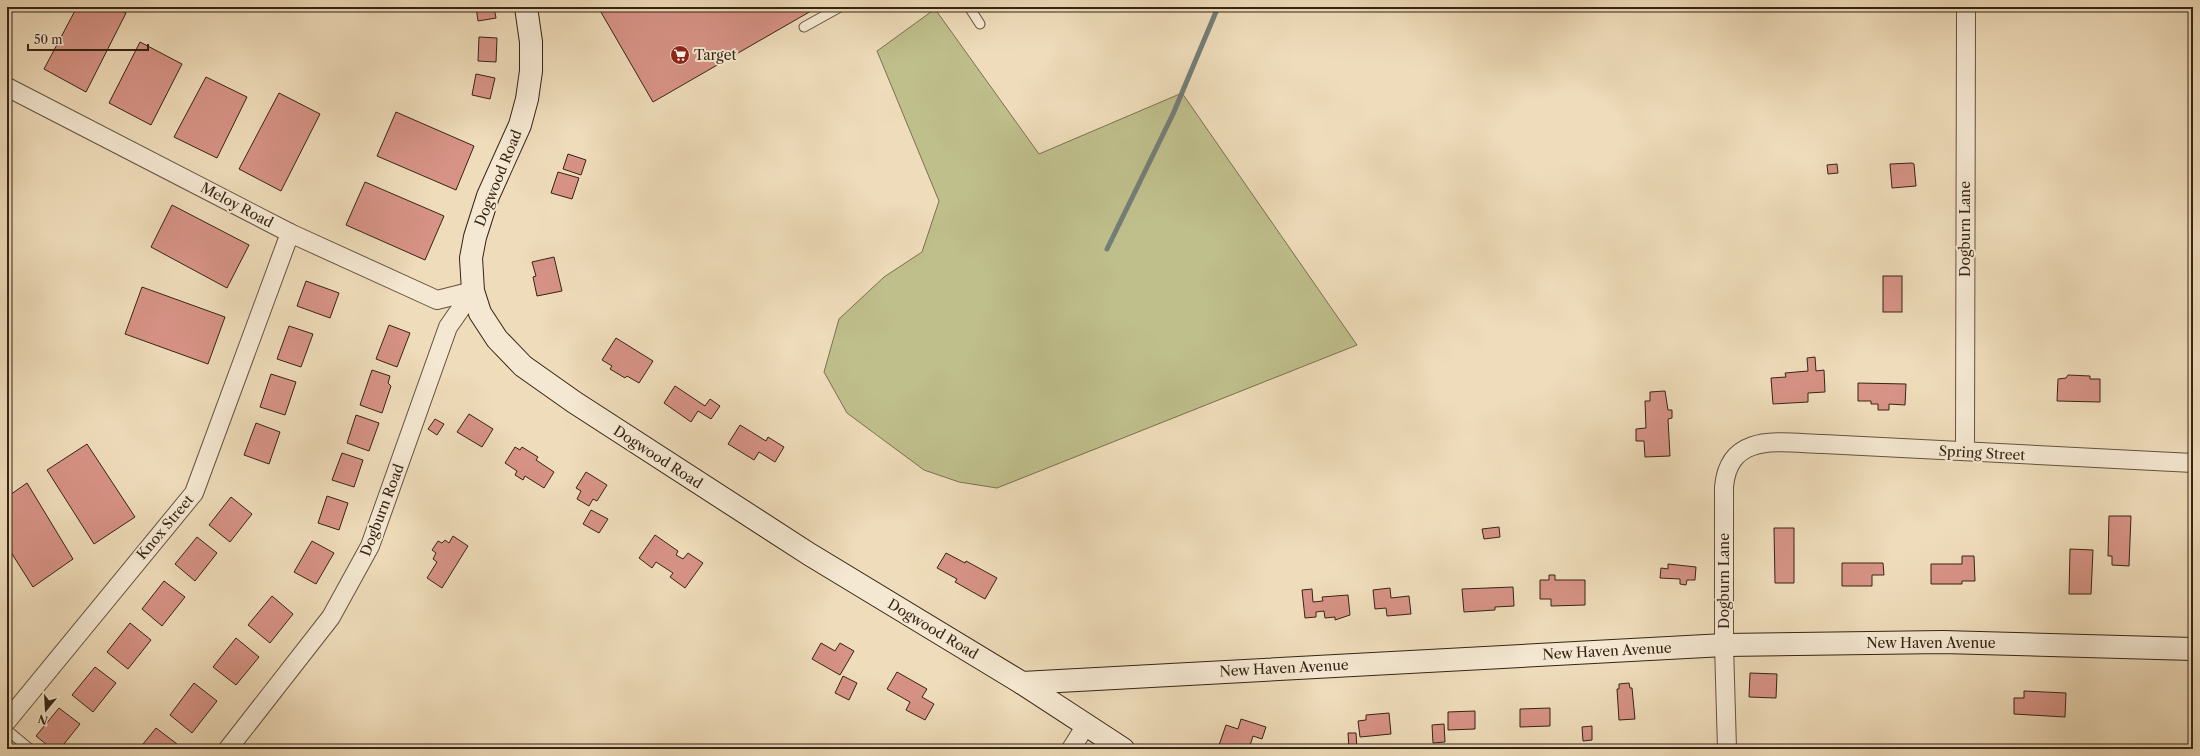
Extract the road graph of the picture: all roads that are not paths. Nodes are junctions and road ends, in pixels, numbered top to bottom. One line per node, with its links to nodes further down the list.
1 (526, 7): 9 (street, Dogwood Road)
2 (840, 7): 6 (lane)
3 (969, 7): 5 (lane)
4 (1966, 7): 11 (street, Dogburn Lane)
5 (980, 24)
6 (804, 27)
7 (7, 87): 8 (street, Meloy Road)
8 (290, 233): 9 (street, Meloy Road); 16 (street, Knox Street)
9 (473, 291): 15 (street, Dogwood Road); 20 (street, Dogburn Road)
10 (1771, 442): 11 (street, Spring Street); 13 (street, Dogburn Lane)
11 (1965, 452): 12 (street, Spring Street)
12 (2193, 463)
13 (1724, 645): 14 (street, New Haven Avenue); 15 (street, New Haven Avenue); 23 (street, Dogburn Lane)
14 (2193, 649)
15 (1022, 683): 17 (street, Dogwood Road)
16 (7, 721)
17 (1086, 725): 21 (street); 22 (street, Dogwood Road)
18 (7, 730): 19 (lane)
19 (30, 749)
20 (228, 749)
21 (1071, 749)
22 (1123, 749)
23 (1727, 749)

